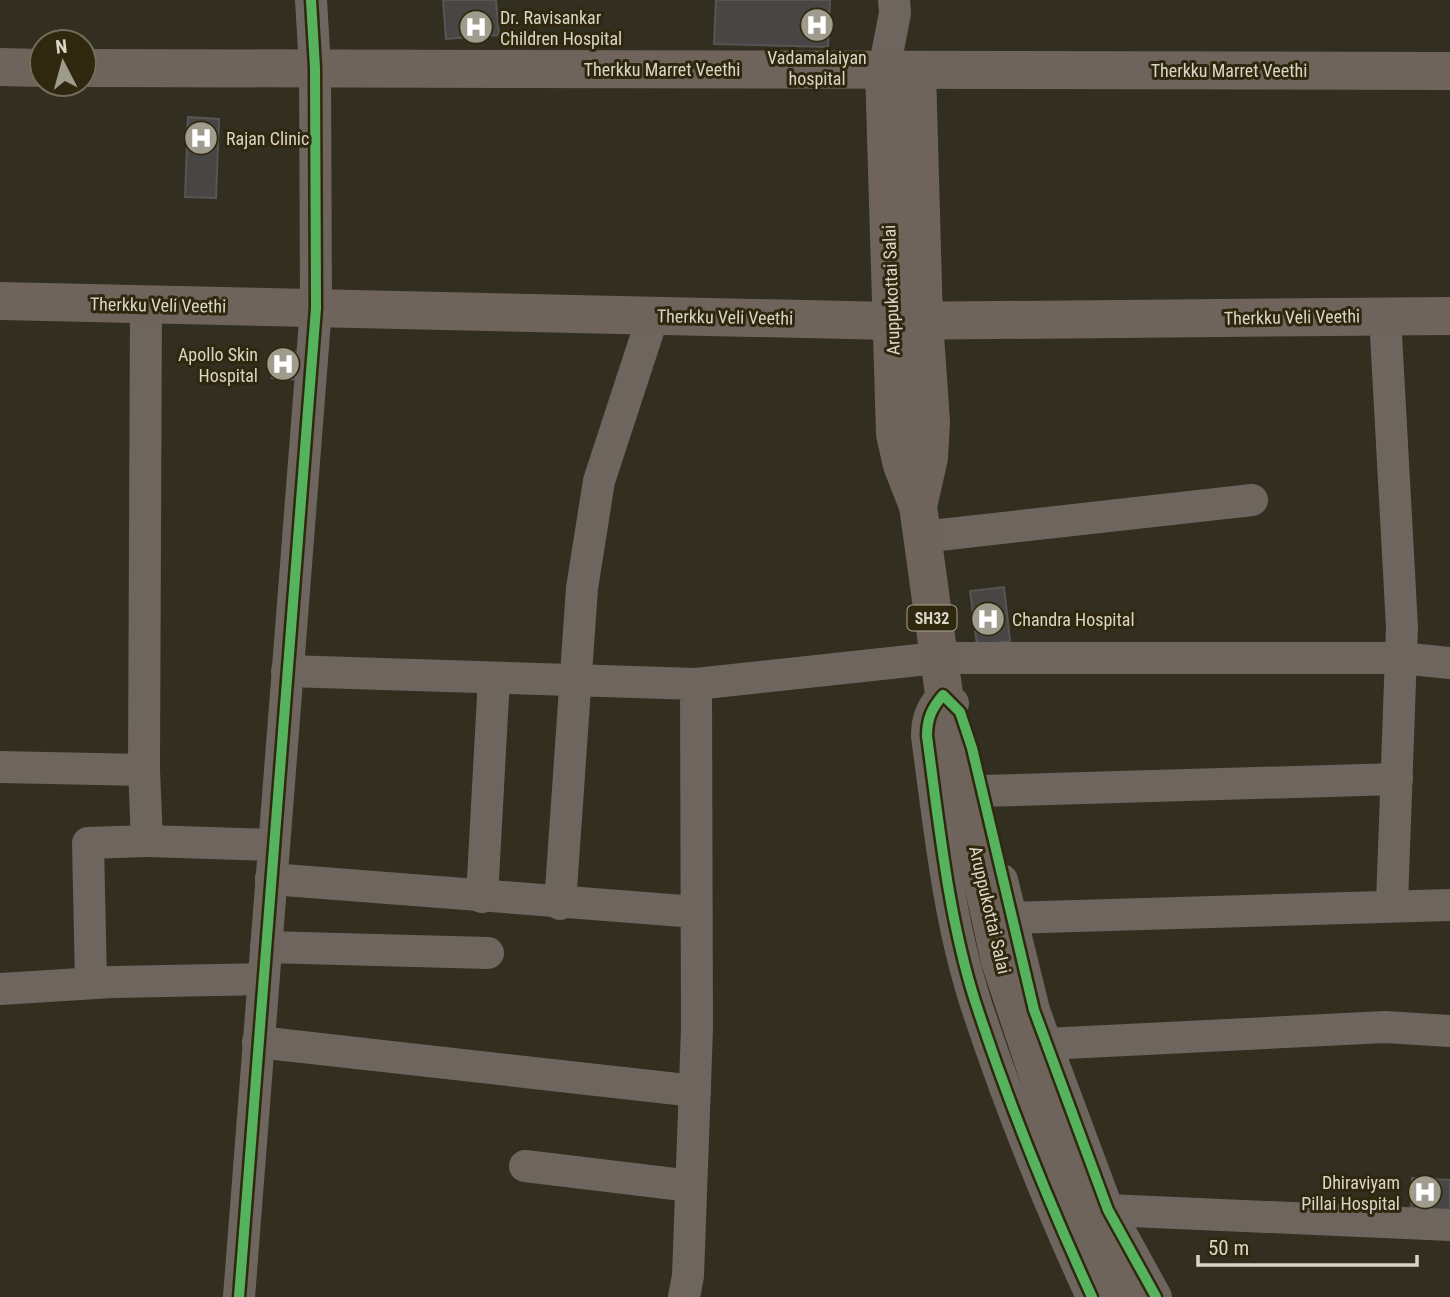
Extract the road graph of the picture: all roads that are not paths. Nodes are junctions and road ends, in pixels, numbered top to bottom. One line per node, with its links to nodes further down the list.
1 (311, 0): 6 (street)
2 (895, 7): 7 (street)
3 (0, 67): 4 (main road)
4 (28, 68)
5 (98, 68): 6 (main road, Therkku Marret Veethi)
6 (315, 68): 7 (main road, Therkku Marret Veethi); 11 (street)
7 (901, 70): 8 (main road, Therkku Marret Veethi); 15 (main road, Aruppukottai Salai)
8 (1450, 71)
9 (0, 301): 10 (main road, Therkku Veli Veethi)
10 (146, 304): 11 (main road, Therkku Veli Veethi); 27 (street)
11 (316, 308): 12 (main road, Therkku Veli Veethi); 21 (street)
12 (653, 316): 15 (main road, Therkku Veli Veethi); 23 (street)
13 (1385, 316): 14 (main road, Therkku Veli Veethi); 15 (main road, Therkku Veli Veethi); 19 (street)
14 (1450, 316)
15 (908, 321): 17 (main road, Aruppukottai Salai / SH32)
16 (1252, 500): 17 (street)
17 (920, 521): 18 (main road, Aruppukottai Salai / SH32)
18 (937, 658): 19 (street); 24 (street); 25 (main road, Aruppukottai Salai / SH32)
19 (1401, 658): 20 (street); 28 (street)
20 (1450, 663)
21 (287, 671): 22 (street); 31 (street)
22 (494, 678): 23 (street); 33 (street)
23 (575, 680): 24 (street); 34 (street)
24 (696, 684): 37 (street)
25 (946, 713): 29 (street); 54 (street); 55 (main road, Aruppukottai Salai / SH32)
26 (0, 767): 27 (street)
27 (144, 770): 30 (street)
28 (1396, 779): 29 (street); 35 (street)
29 (981, 791): 38 (street)
30 (147, 841): 31 (street); 42 (street)
31 (274, 845): 32 (street)
32 (271, 879): 33 (street); 39 (street)
33 (482, 897): 34 (street)
34 (560, 904): 37 (street)
35 (1392, 904): 36 (street); 38 (street)
36 (1450, 905)
37 (696, 912): 47 (street)
38 (1010, 918): 46 (street)
39 (266, 947): 40 (street); 41 (street)
40 (488, 953)
41 (263, 979): 42 (street); 45 (street)
42 (90, 983): 43 (street)
43 (0, 989)
44 (1450, 1031): 46 (street)
45 (258, 1042): 47 (street); 52 (street)
46 (1046, 1044): 50 (street)
47 (695, 1091): 49 (street)
48 (525, 1166): 49 (street)
49 (691, 1186): 53 (street)
50 (1108, 1210): 51 (street); 56 (street)
51 (1450, 1225)
52 (239, 1297)
53 (684, 1297)
54 (1092, 1297)
55 (1127, 1297)
56 (1156, 1297)

